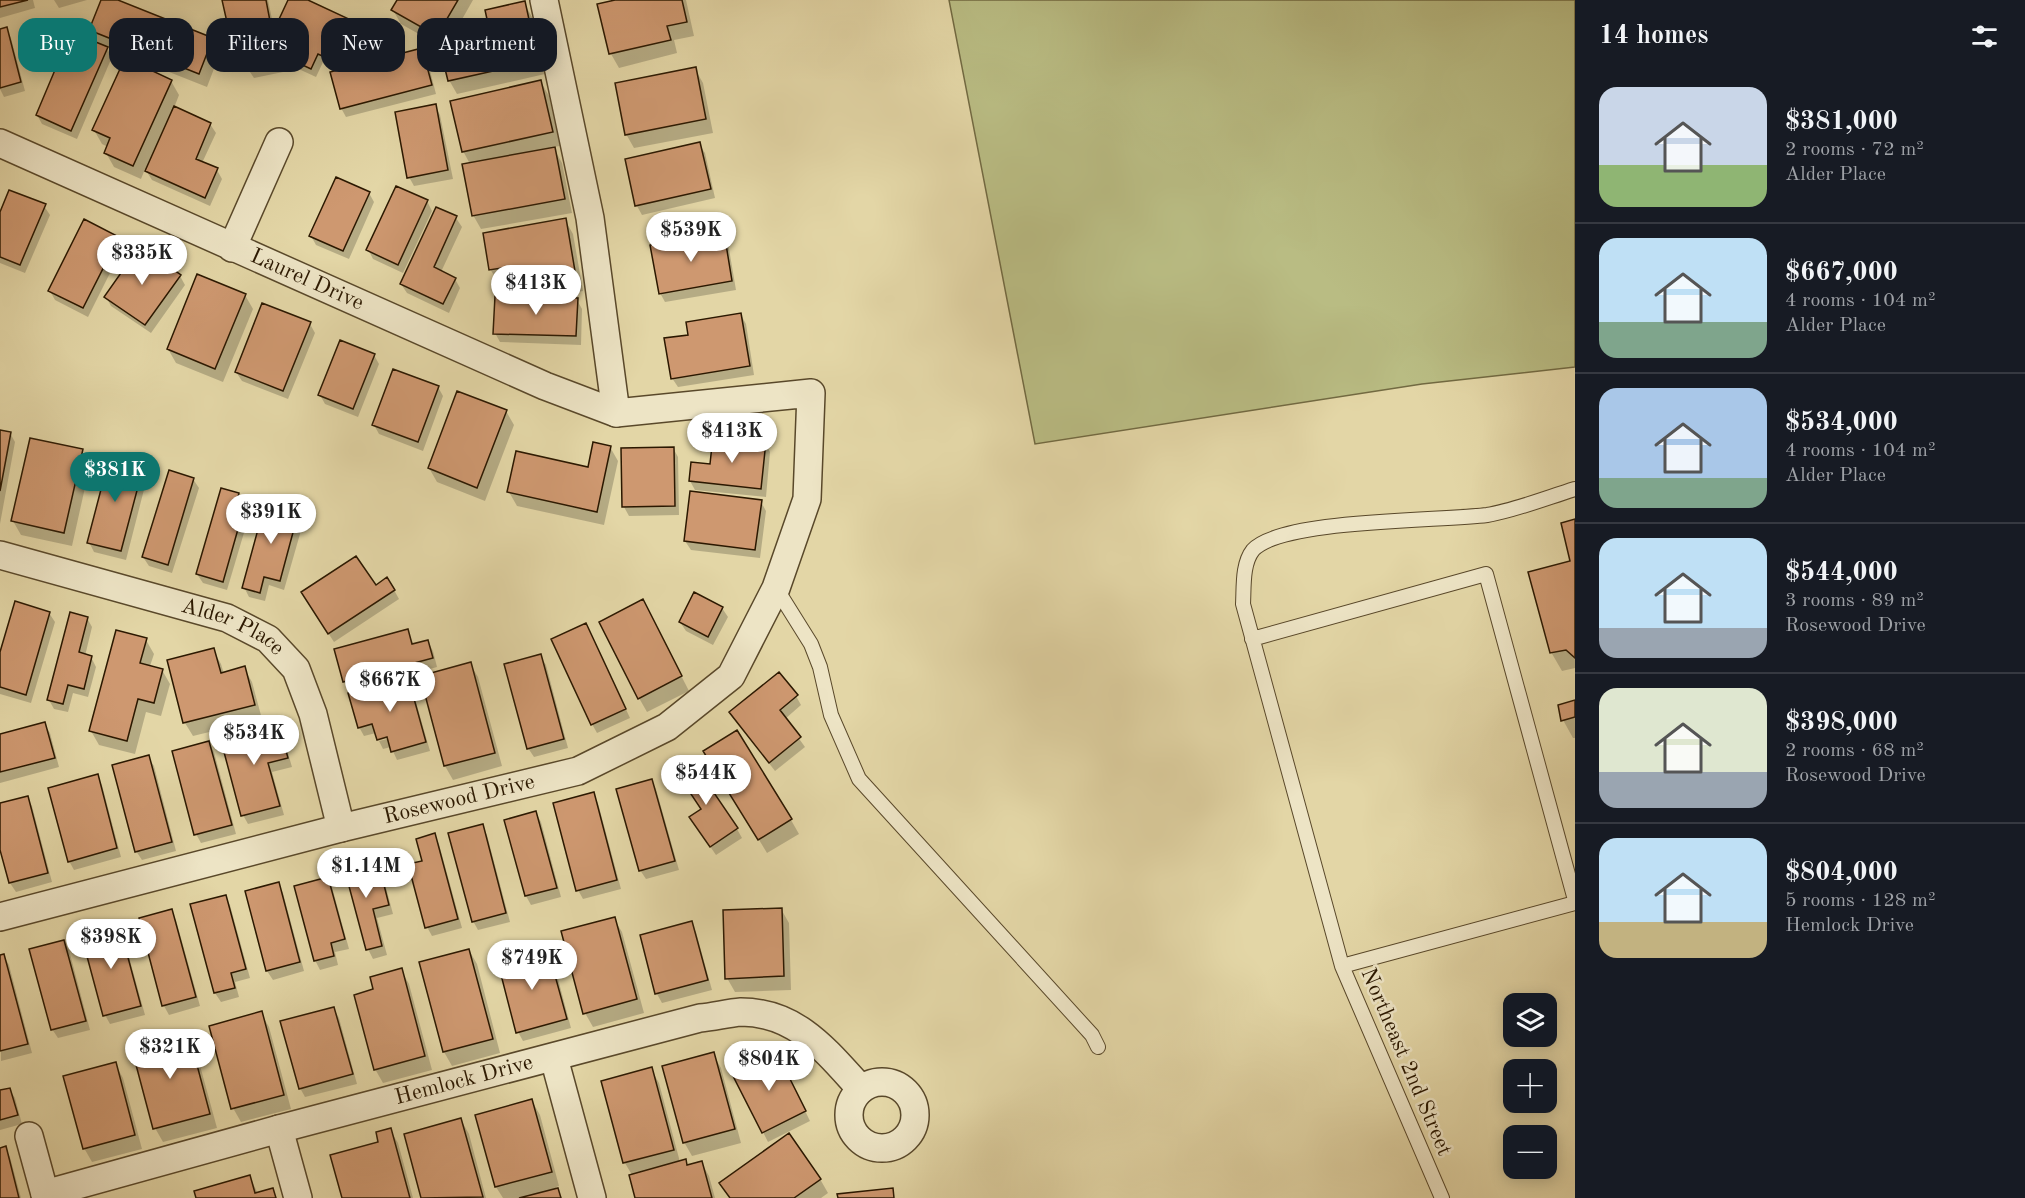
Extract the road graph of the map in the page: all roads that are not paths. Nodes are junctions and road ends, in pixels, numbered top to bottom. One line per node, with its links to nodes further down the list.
1 (544, 0): 5 (street)
2 (279, 142): 4 (street)
3 (0, 143): 4 (street, Laurel Drive)
4 (232, 248): 5 (street, Laurel Drive)
5 (616, 413): 8 (street, Rosewood Drive)
6 (1575, 489): 9 (lane)
7 (0, 555): 10 (street, Alder Place)
8 (776, 588): 10 (street, Rosewood Drive); 14 (lane)
9 (1252, 639): 11 (lane); 13 (lane)
10 (341, 828): 12 (street, Rosewood Drive)
11 (1575, 901): 13 (lane, Northeast 2nd Street)
12 (0, 917)
13 (1342, 966): 22 (lane, Northeast 2nd Street)
14 (1098, 1047)
15 (554, 1058): 16 (street, Hemlock Drive); 17 (street, Hemlock Drive); 21 (street)
16 (861, 1089)
17 (279, 1129): 19 (street, Hemlock Drive); 20 (street)
18 (29, 1136): 19 (street)
19 (45, 1196)
20 (298, 1198)
21 (592, 1198)
22 (1442, 1198)

